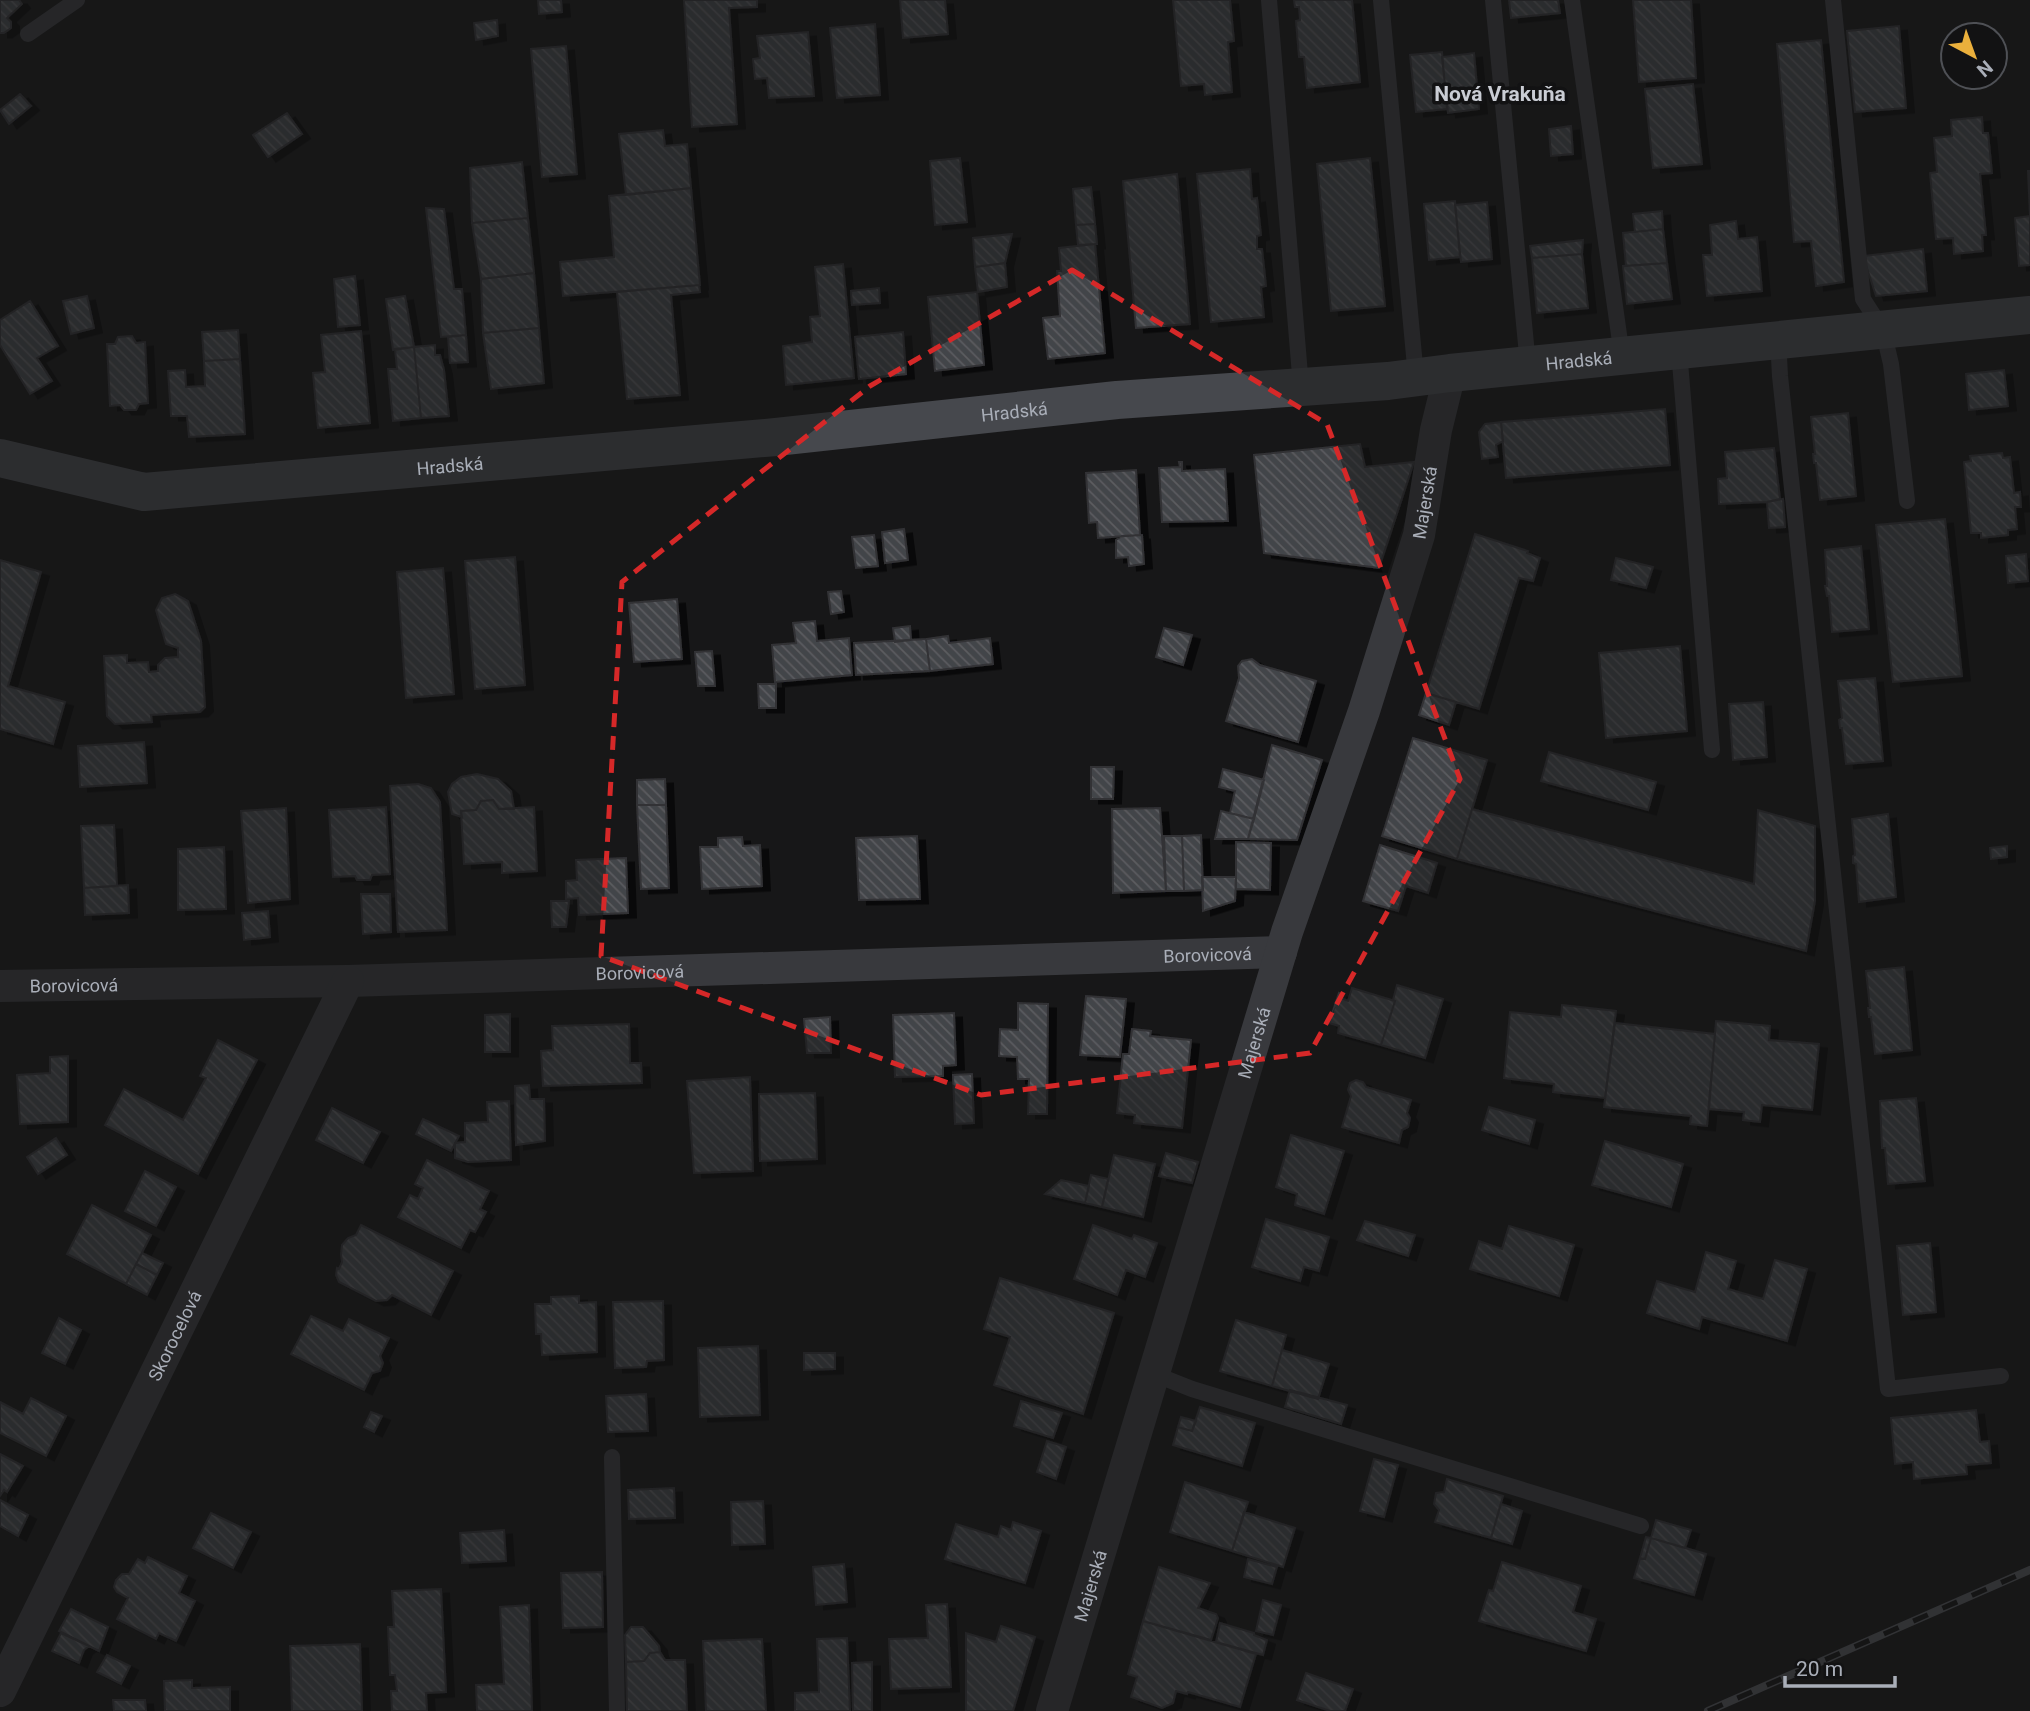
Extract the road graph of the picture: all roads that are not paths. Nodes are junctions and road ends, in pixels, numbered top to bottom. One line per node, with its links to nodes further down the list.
1 (78, 0): 7 (lane)
2 (1269, 0): 15 (lane)
3 (1381, 0): 14 (lane)
4 (1493, 0): 13 (lane)
5 (1572, 0): 12 (lane)
6 (1833, 0): 9 (lane)
7 (28, 34)
8 (2030, 315): 9 (main road, Hradská)
9 (1883, 330): 10 (main road, Hradská); 17 (lane)
10 (1778, 340): 11 (main road, Hradská); 23 (lane)
11 (1679, 350): 12 (main road, Hradská); 18 (lane)
12 (1622, 356): 13 (main road, Hradská)
13 (1528, 365): 14 (main road, Hradská)
14 (1433, 375): 15 (main road, Hradská); 19 (street, Majerská)
15 (1301, 387): 16 (main road, Hradská)
16 (0, 458)
17 (1907, 501)
18 (1712, 750)
19 (1281, 952): 20 (street, Borovicová); 22 (street, Majerská)
20 (348, 981): 21 (street, Borovicová); 26 (street, Skorocelová)
21 (0, 986)
22 (1154, 1374): 25 (lane); 28 (street, Majerská)
23 (2001, 1376)
24 (612, 1457): 27 (lane)
25 (1640, 1527)
26 (0, 1692)
27 (617, 1711)
28 (1052, 1711)

